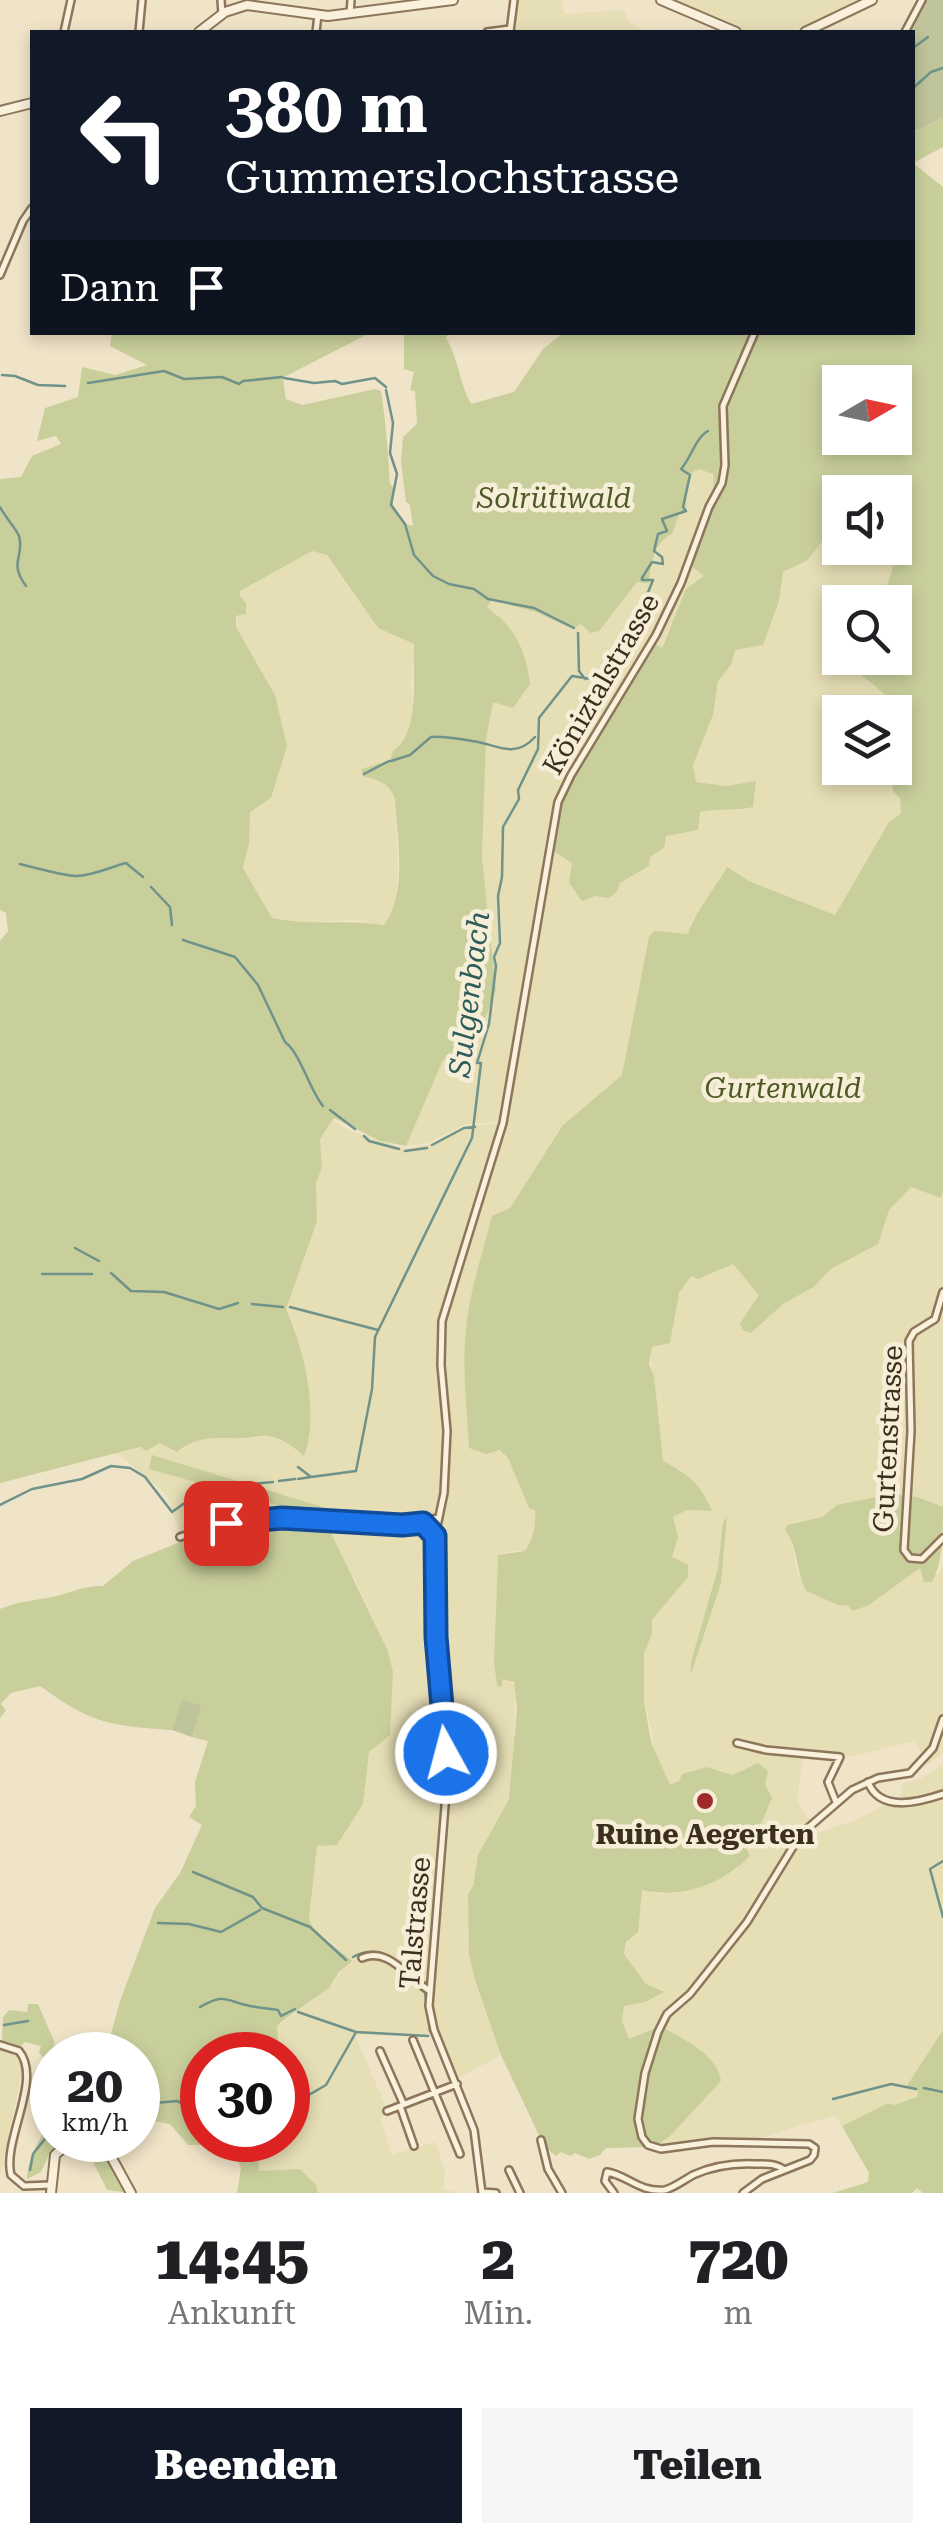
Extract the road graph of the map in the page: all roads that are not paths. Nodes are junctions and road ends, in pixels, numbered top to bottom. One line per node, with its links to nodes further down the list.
1 (71, 0): 14 (street)
2 (142, 0): 15 (street)
3 (221, 0): 11 (street)
4 (351, 0): 12 (street)
5 (452, 0): 12 (street)
6 (512, 0): 18 (street)
7 (662, 0): 19 (street)
8 (872, 0): 20 (street)
9 (922, 0): 21 (street)
10 (260, 2): 11 (street); 13 (street)
11 (222, 14): 16 (street)
12 (350, 14): 13 (street)
13 (318, 16): 17 (street)
14 (64, 30)
15 (139, 30)
16 (201, 30)
17 (316, 30)
18 (510, 30)
19 (731, 30)
20 (808, 30)
21 (906, 30)
22 (30, 104): 23 (street)
23 (0, 112)
24 (30, 211): 25 (street)
25 (0, 275)
26 (753, 335): 28 (street, Köniztalstrasse)
27 (943, 1292): 32 (street, Gurtenstrasse)
28 (438, 1517): 29 (street); 30 (street, Köniztalstrasse)
29 (423, 1523): 30 (street); 31 (street)
30 (435, 1536): 33 (street, Köniztalstrasse)
31 (180, 1537)
32 (943, 1538)
33 (441, 1708): 40 (street, Talstrasse)
34 (943, 1718): 36 (street)
35 (737, 1743): 38 (street)
36 (868, 1782): 37 (street); 38 (street)
37 (943, 1794)
38 (836, 1802): 54 (street)
39 (362, 1958): 40 (street)
40 (426, 1989): 44 (street, Talstrasse)
41 (413, 2040): 45 (street)
42 (0, 2046): 55 (street)
43 (380, 2051): 46 (street)
44 (456, 2084): 45 (street); 56 (street, Talstrasse)
45 (437, 2092): 46 (street); 50 (street)
46 (402, 2105): 47 (street); 49 (street)
47 (387, 2110)
48 (541, 2140): 60 (street)
49 (414, 2146)
50 (460, 2154)
51 (54, 2162): 55 (street)
52 (114, 2162): 57 (street)
53 (509, 2170): 59 (street)
54 (784, 2170): 61 (street); 62 (street)
55 (51, 2189)
56 (482, 2192): 58 (street)
57 (131, 2193)
58 (496, 2193)
59 (520, 2193)
60 (562, 2193)
61 (614, 2193)
62 (743, 2193)

